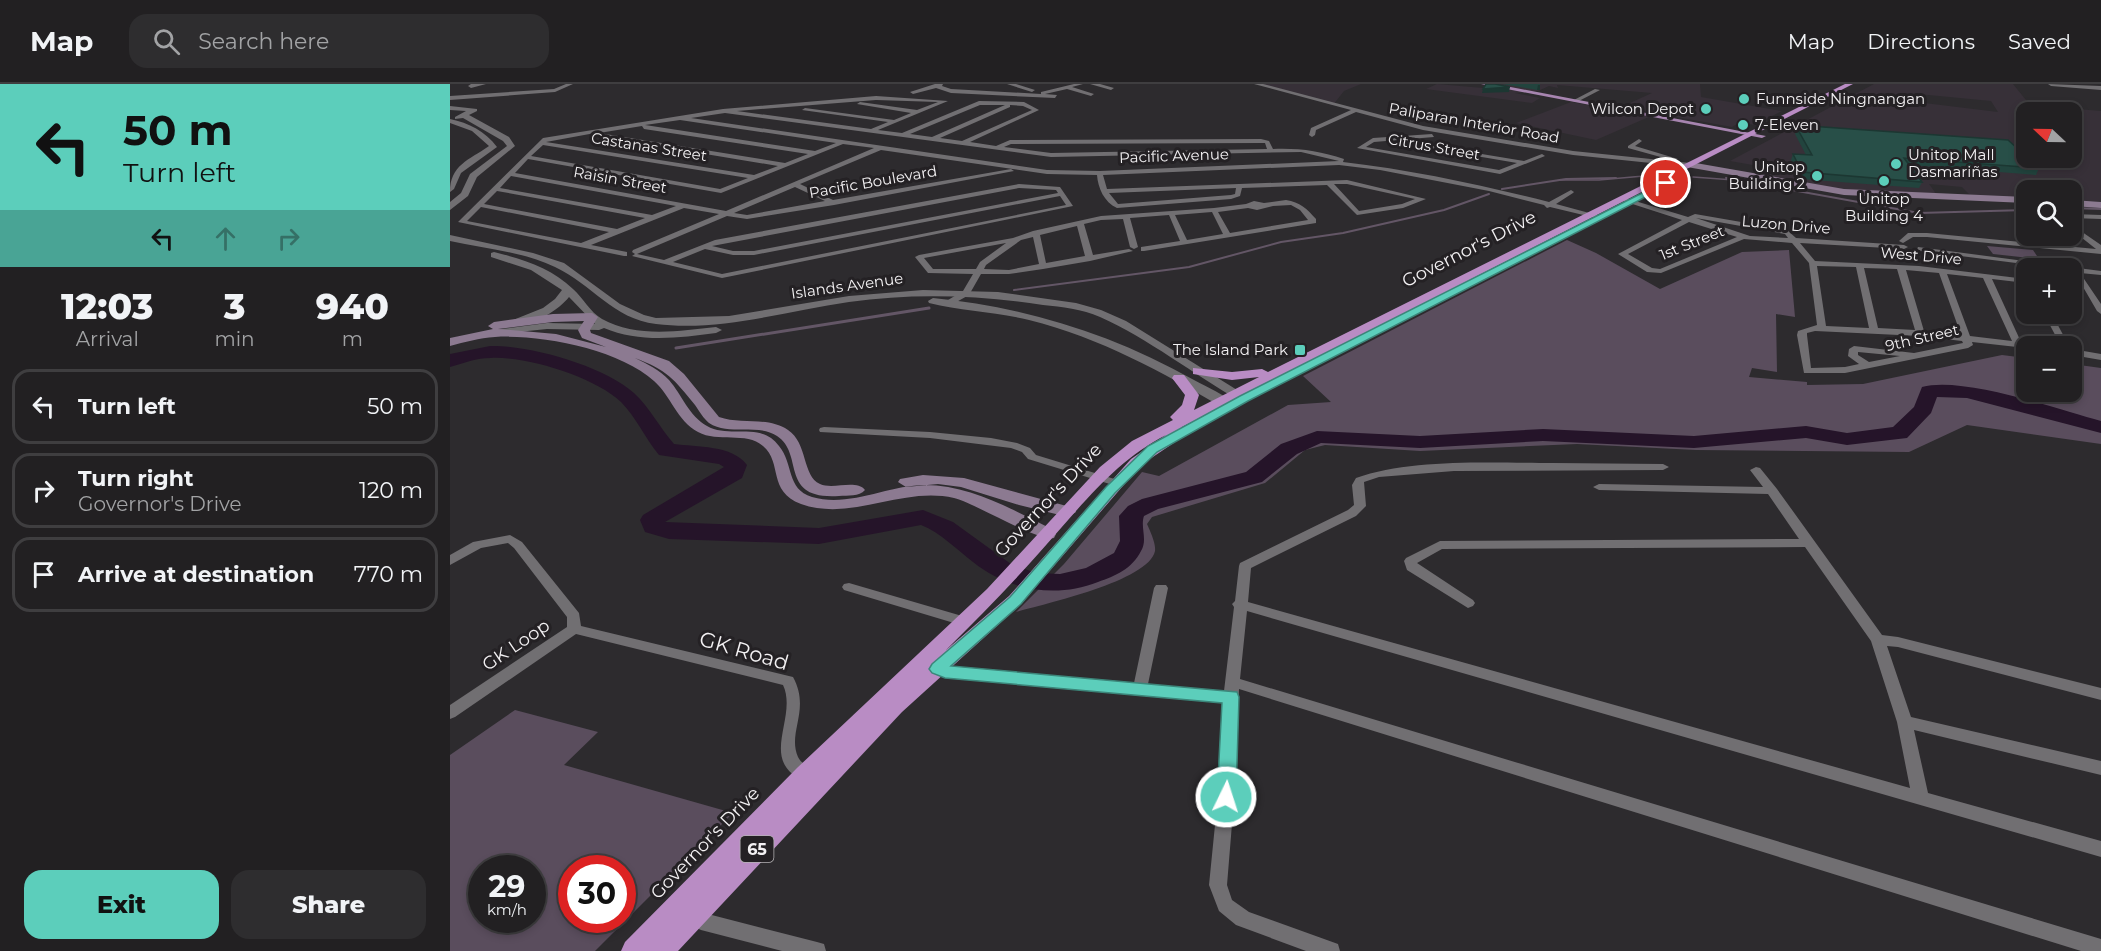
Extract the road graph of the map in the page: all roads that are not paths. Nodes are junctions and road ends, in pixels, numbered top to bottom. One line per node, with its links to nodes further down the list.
1 (479, 84): 12 (street)
2 (570, 84): 25 (street)
3 (945, 84): 13 (street)
4 (979, 84): 19 (street)
5 (1010, 84): 21 (street); 22 (street)
6 (1051, 84): 15 (street)
7 (1080, 84): 15 (street)
8 (1093, 84): 16 (street)
9 (1257, 84): 32 (street, Paliparan Interior Road)
10 (1484, 84): 27 (main road)
11 (2051, 84): 17 (street)
12 (488, 85)
13 (935, 86): 19 (street); 20 (street)
14 (1854, 86): 41 (highway, Governor's Drive / 65); 44 (highway, Governor's Drive / 65)
15 (1066, 88): 22 (street); 23 (street)
16 (1111, 88)
17 (2101, 88)
18 (1597, 90): 27 (street)
19 (951, 91): 21 (street)
20 (913, 92)
21 (980, 92): 24 (street)
22 (1044, 93): 24 (street); 24 (street)
23 (1091, 94)
24 (1036, 95)
25 (450, 98)
26 (851, 101): 29 (street); 33 (street); 33 (street)
27 (1575, 101): 41 (main road)
28 (1012, 104): 42 (street); 45 (street); 51 (street)
29 (795, 106): 31 (street); 37 (street)
30 (450, 108): 34 (street)
31 (723, 111): 35 (street); 40 (street)
32 (1354, 111): 43 (street); 65 (street, Paliparan Interior Road)
33 (918, 112): 37 (street)
34 (465, 116): 36 (street); 91 (street)
35 (678, 118): 38 (street); 49 (street, Pacific Avenue)
36 (450, 120): 77 (street)
37 (894, 122): 40 (street)
38 (633, 125): 39 (street); 55 (street)
39 (586, 132): 47 (street); 64 (street)
40 (868, 132): 42 (street); 49 (street)
41 (1751, 133): 44 (main road); 65 (highway, Governor's Drive / 65)
42 (902, 135): 45 (street)
43 (1312, 135)
44 (1762, 136): 65 (highway, Governor's Drive / 65)
45 (933, 139): 51 (street)
46 (1378, 139): 58 (street); 61 (street, Citrus Street); 62 (street)
47 (542, 141): 60 (street); 71 (street, Castanas Street)
48 (1639, 141): 65 (street)
49 (843, 142): 52 (street, Pacific Avenue); 55 (street)
50 (1141, 142): 53 (street); 54 (street); 57 (street)
51 (962, 144): 53 (street); 59 (street)
52 (881, 148): 59 (street, Pacific Avenue); 74 (street)
53 (996, 148): 57 (street)
54 (1271, 151): 57 (street); 63 (street)
55 (815, 153): 64 (street)
56 (1552, 153): 58 (street)
57 (1136, 155): 67 (street)
58 (1542, 155): 62 (street)
59 (934, 156): 66 (street, Pacific Avenue)
60 (525, 157): 69 (street); 71 (street)
61 (1430, 160): 62 (street, Citrus Street); 70 (street)
62 (1523, 162)
63 (1352, 164): 67 (street, Pacific Avenue); 70 (street, Pacific Avenue)
64 (785, 165): 71 (street)
65 (1693, 165): 83 (main road); 84 (highway, Governor's Drive / 65)
66 (1024, 169): 68 (street, Pacific Avenue); 85 (street, Pacific Boulevard)
67 (1134, 172): 68 (street, Pacific Avenue)
68 (1100, 173): 80 (street)
69 (510, 174): 78 (street); 90 (street, Raisin Street)
70 (1409, 174): 72 (street); 88 (street, Pacific Avenue)
71 (754, 177)
72 (1400, 179)
73 (1329, 183): 76 (street); 79 (street); 79 (street)
74 (795, 184): 85 (street); 93 (street)
75 (1391, 184): 79 (street)
76 (1239, 186): 80 (street); 80 (street)
77 (450, 189)
78 (497, 189): 87 (street); 100 (street)
79 (1382, 189)
80 (1105, 191)
81 (1571, 192): 88 (street)
82 (1062, 194): 101 (street); 106 (street); 117 (street)
83 (2016, 200)
84 (1623, 202): 97 (highway, Governor's Drive / 65); 102 (street)
85 (834, 203): 93 (street, Pacific Boulevard); 101 (street)
86 (2082, 204): 89 (main road)
87 (481, 205): 104 (street); 115 (street)
88 (1549, 205): 97 (street, Pacific Avenue)
89 (2101, 205)
90 (685, 206): 93 (street, Raisin Street); 100 (street)
91 (450, 207)
92 (1214, 210): 94 (street); 95 (street); 108 (street)
93 (726, 213): 123 (street)
94 (1171, 213): 96 (street); 113 (street)
95 (1265, 215): 95 (street); 108 (street)
96 (1126, 216): 103 (street); 121 (street)
97 (1595, 216): 160 (highway, Governor's Drive / 65); 164 (highway, Governor's Drive / 65)
98 (2082, 216): 99 (street)
99 (2101, 217)
100 (654, 218): 104 (street)
101 (844, 219): 106 (street); 116 (street)
102 (1688, 220): 109 (street, Luzon Drive); 109 (street, 1st Street); 112 (street)
103 (1080, 222): 105 (street); 125 (street)
104 (618, 232): 115 (street)
105 (1036, 232): 111 (street); 130 (street)
106 (855, 233): 116 (street); 117 (street)
107 (2082, 235): 122 (street)
108 (1228, 236): 113 (street)
109 (1742, 237): 112 (street, Luzon Drive)
110 (450, 238): 120 (street, Islands Avenue)
111 (1018, 238): 134 (street); 134 (street)
112 (1796, 241): 114 (street, Luzon Drive); 128 (street)
113 (1185, 243): 121 (street)
114 (1902, 244): 118 (street); 126 (street)
115 (583, 246): 123 (street)
116 (702, 246): 127 (street)
117 (865, 247): 127 (street)
118 (2052, 247): 122 (street)
119 (450, 248): 124 (street)
120 (509, 249): 124 (street); 143 (street, Islands Avenue)
121 (1131, 249): 125 (street)
122 (2101, 250)
123 (636, 254): 127 (street)
124 (492, 255): 140 (street)
125 (1090, 259): 130 (street)
126 (2016, 262)
127 (665, 263)
128 (1813, 263): 129 (street, West Drive); 148 (street)
129 (1859, 265): 131 (street, West Drive); 149 (street)
130 (1043, 267): 134 (street)
131 (1901, 268): 133 (street, West Drive); 151 (street)
132 (2082, 270): 135 (street)
133 (1942, 271): 136 (street, West Drive); 153 (street, 9th Street)
134 (977, 272): 142 (street)
135 (2101, 273)
136 (1986, 276): 137 (street, West Drive); 154 (street)
137 (2016, 280)
138 (2082, 282): 141 (street)
139 (2082, 288): 141 (street)
140 (568, 289): 146 (street); 147 (street)
141 (2087, 289): 144 (street)
142 (958, 296): 145 (street, Islands Avenue); 147 (street, Islands Avenue); 162 (street, Islands Avenue); 163 (street, Islands Avenue)
143 (603, 298): 145 (street, Islands Avenue); 147 (street)
144 (2101, 311)
145 (641, 319): 147 (street)
146 (518, 322): 147 (main road); 152 (main road)
147 (586, 323): 150 (street); 172 (main road)
148 (1822, 327): 149 (street); 161 (street, 9th Street)
149 (1874, 330): 151 (street)
150 (562, 333): 155 (main road); 174 (main road)
151 (1920, 333): 153 (street)
152 (450, 336)
153 (1966, 337): 156 (street); 158 (street, 9th Street)
154 (2016, 341)
155 (450, 342)
156 (2016, 345)
157 (2082, 354): 159 (street)
158 (1917, 356): 161 (street, 9th Street); 161 (street)
159 (2101, 357)
160 (1299, 360): 162 (highway); 164 (highway, Governor's Drive / 65)
161 (1867, 365)
162 (1198, 371): 164 (street, Islands Avenue)
163 (1179, 378): 164 (street, Islands Avenue); 166 (highway)
164 (1232, 399): 166 (highway, Governor's Drive / 65); 170 (highway, Governor's Drive / 65)
165 (824, 430): 169 (street)
166 (1161, 430): 169 (highway, Governor's Drive / 65)
167 (1663, 467): 182 (street)
168 (1756, 470): 173 (street)
169 (1098, 478): 170 (street); 175 (highway, Governor's Drive / 65)
170 (1117, 483): 186 (highway, Governor's Drive / 65)
171 (1599, 487): 173 (street)
172 (991, 490): 174 (main road); 175 (main road)
173 (1773, 491): 177 (street)
174 (978, 500): 176 (main road)
175 (1068, 512): 176 (highway, Governor's Drive / 65)
176 (1048, 534): 183 (highway, Governor's Drive / 65)
177 (1810, 543): 181 (street); 185 (street)
178 (450, 561): 184 (street, GK Loop)
179 (849, 587): 183 (street)
180 (1161, 588): 187 (street)
181 (1468, 603)
182 (1239, 604): 188 (street); 194 (street)
183 (964, 621): 186 (highway, Governor's Drive / 65)
184 (574, 629): 190 (street, GK Loop); 193 (street, GK Road)
185 (1878, 640): 189 (street); 191 (street)
186 (929, 665): 187 (street); 193 (highway, Governor's Drive / 65)
187 (1140, 687): 188 (street)
188 (1232, 690): 197 (street); 201 (street)
189 (2101, 694)
190 (450, 713)
191 (1905, 722): 192 (street); 194 (street)
192 (2101, 768)
193 (813, 778): 196 (highway, Governor's Drive / 65)
194 (1920, 796): 195 (street)
195 (2101, 849)
196 (684, 912): 198 (highway, Governor's Drive / 65); 199 (highway, Governor's Drive / 65); 200 (street)
197 (2101, 948)
198 (634, 951)
199 (660, 951)
200 (817, 951)
201 (1331, 951)

